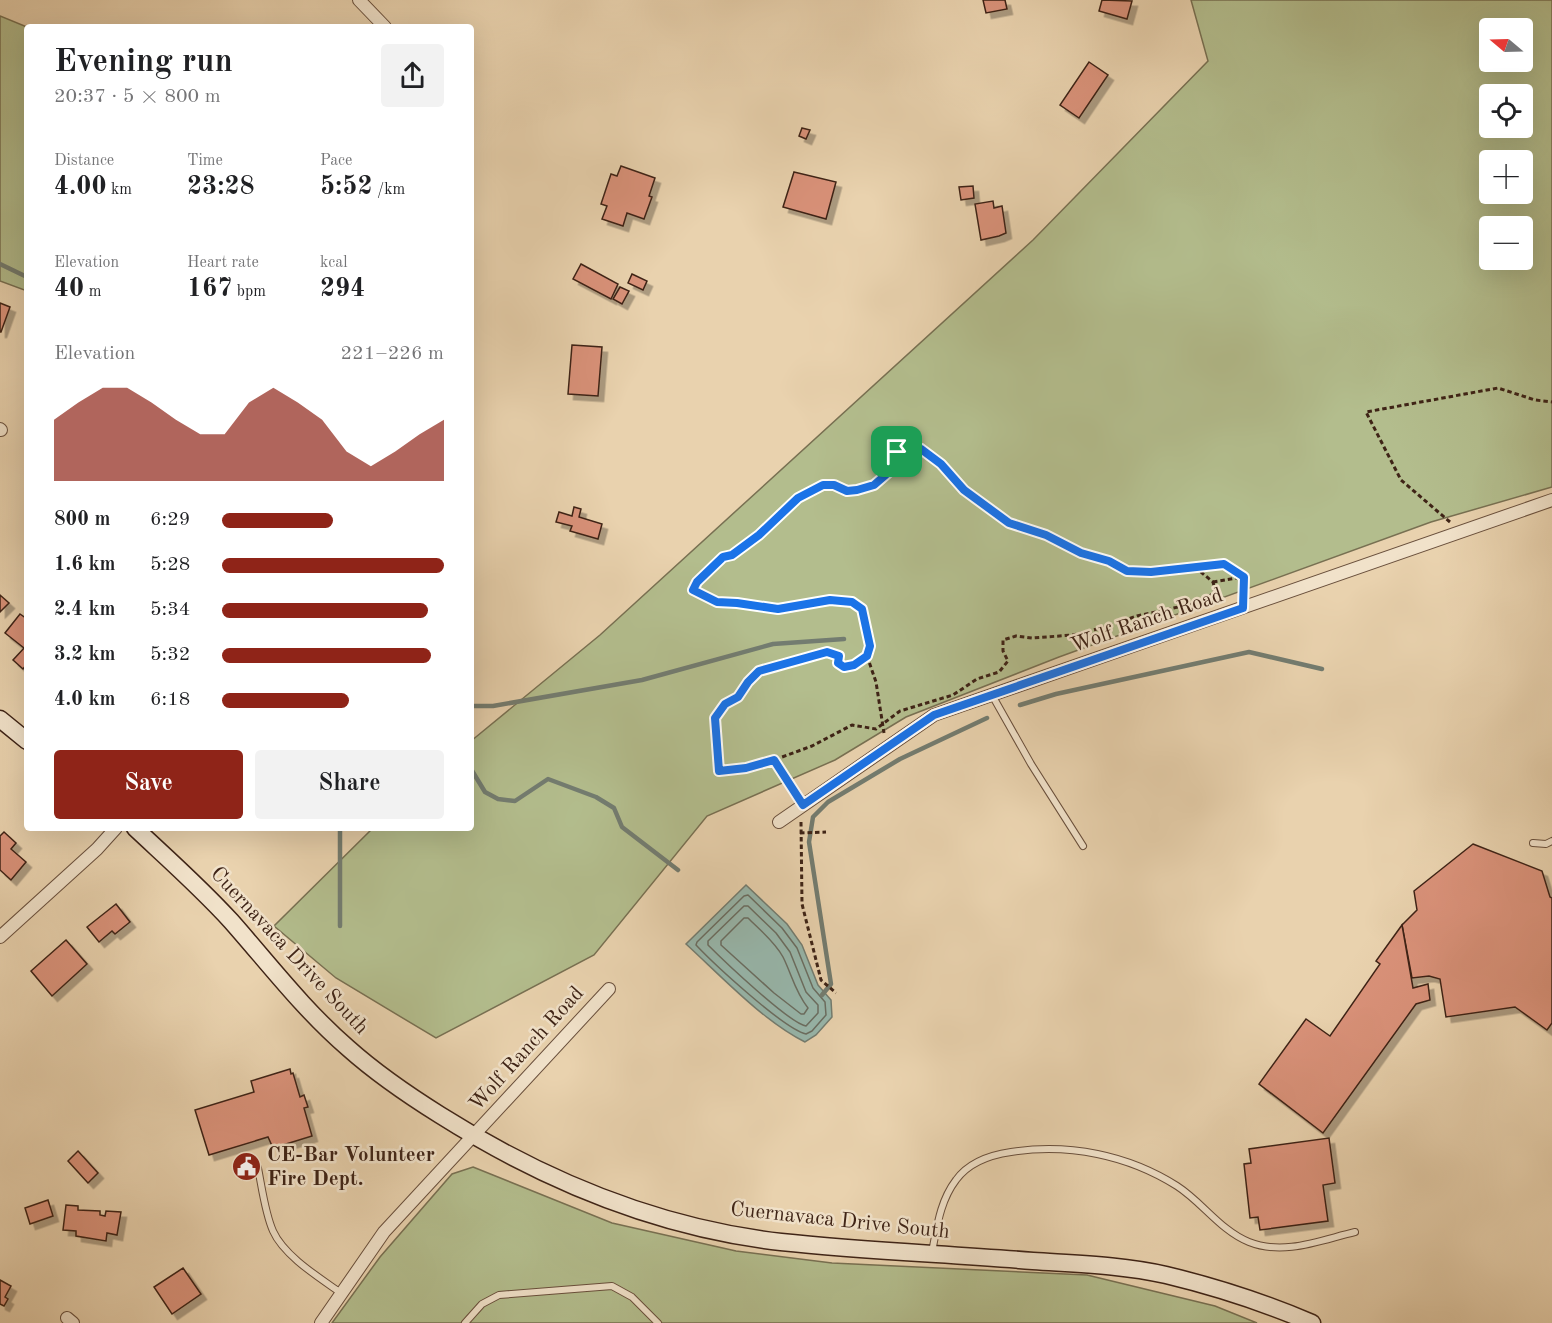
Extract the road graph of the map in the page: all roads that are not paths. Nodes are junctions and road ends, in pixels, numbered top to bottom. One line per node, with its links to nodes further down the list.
1 (359, 0): 2 (street)
2 (382, 24)
3 (1552, 501): 4 (street, Wolf Ranch Road)
4 (992, 695): 7 (street, Wolf Ranch Road); 12 (lane)
5 (0, 719): 6 (street)
6 (24, 739)
7 (779, 822)
8 (113, 831): 13 (street)
9 (138, 831): 15 (street, Cuernavaca Drive South)
10 (1552, 841): 11 (lane)
11 (1533, 843)
12 (1083, 846)
13 (0, 937)
14 (609, 989): 15 (street, Wolf Ranch Road)
15 (474, 1136): 18 (street, Cuernavaca Drive South); 19 (street, Wolf Ranch Road)
16 (258, 1168): 19 (lane)
17 (1355, 1232): 18 (lane)
18 (932, 1253): 23 (street, Cuernavaca Drive South)
19 (341, 1293): 20 (street, Wolf Ranch Road)
20 (321, 1323)
21 (465, 1323): 22 (lane)
22 (658, 1323)
23 (1312, 1323)

